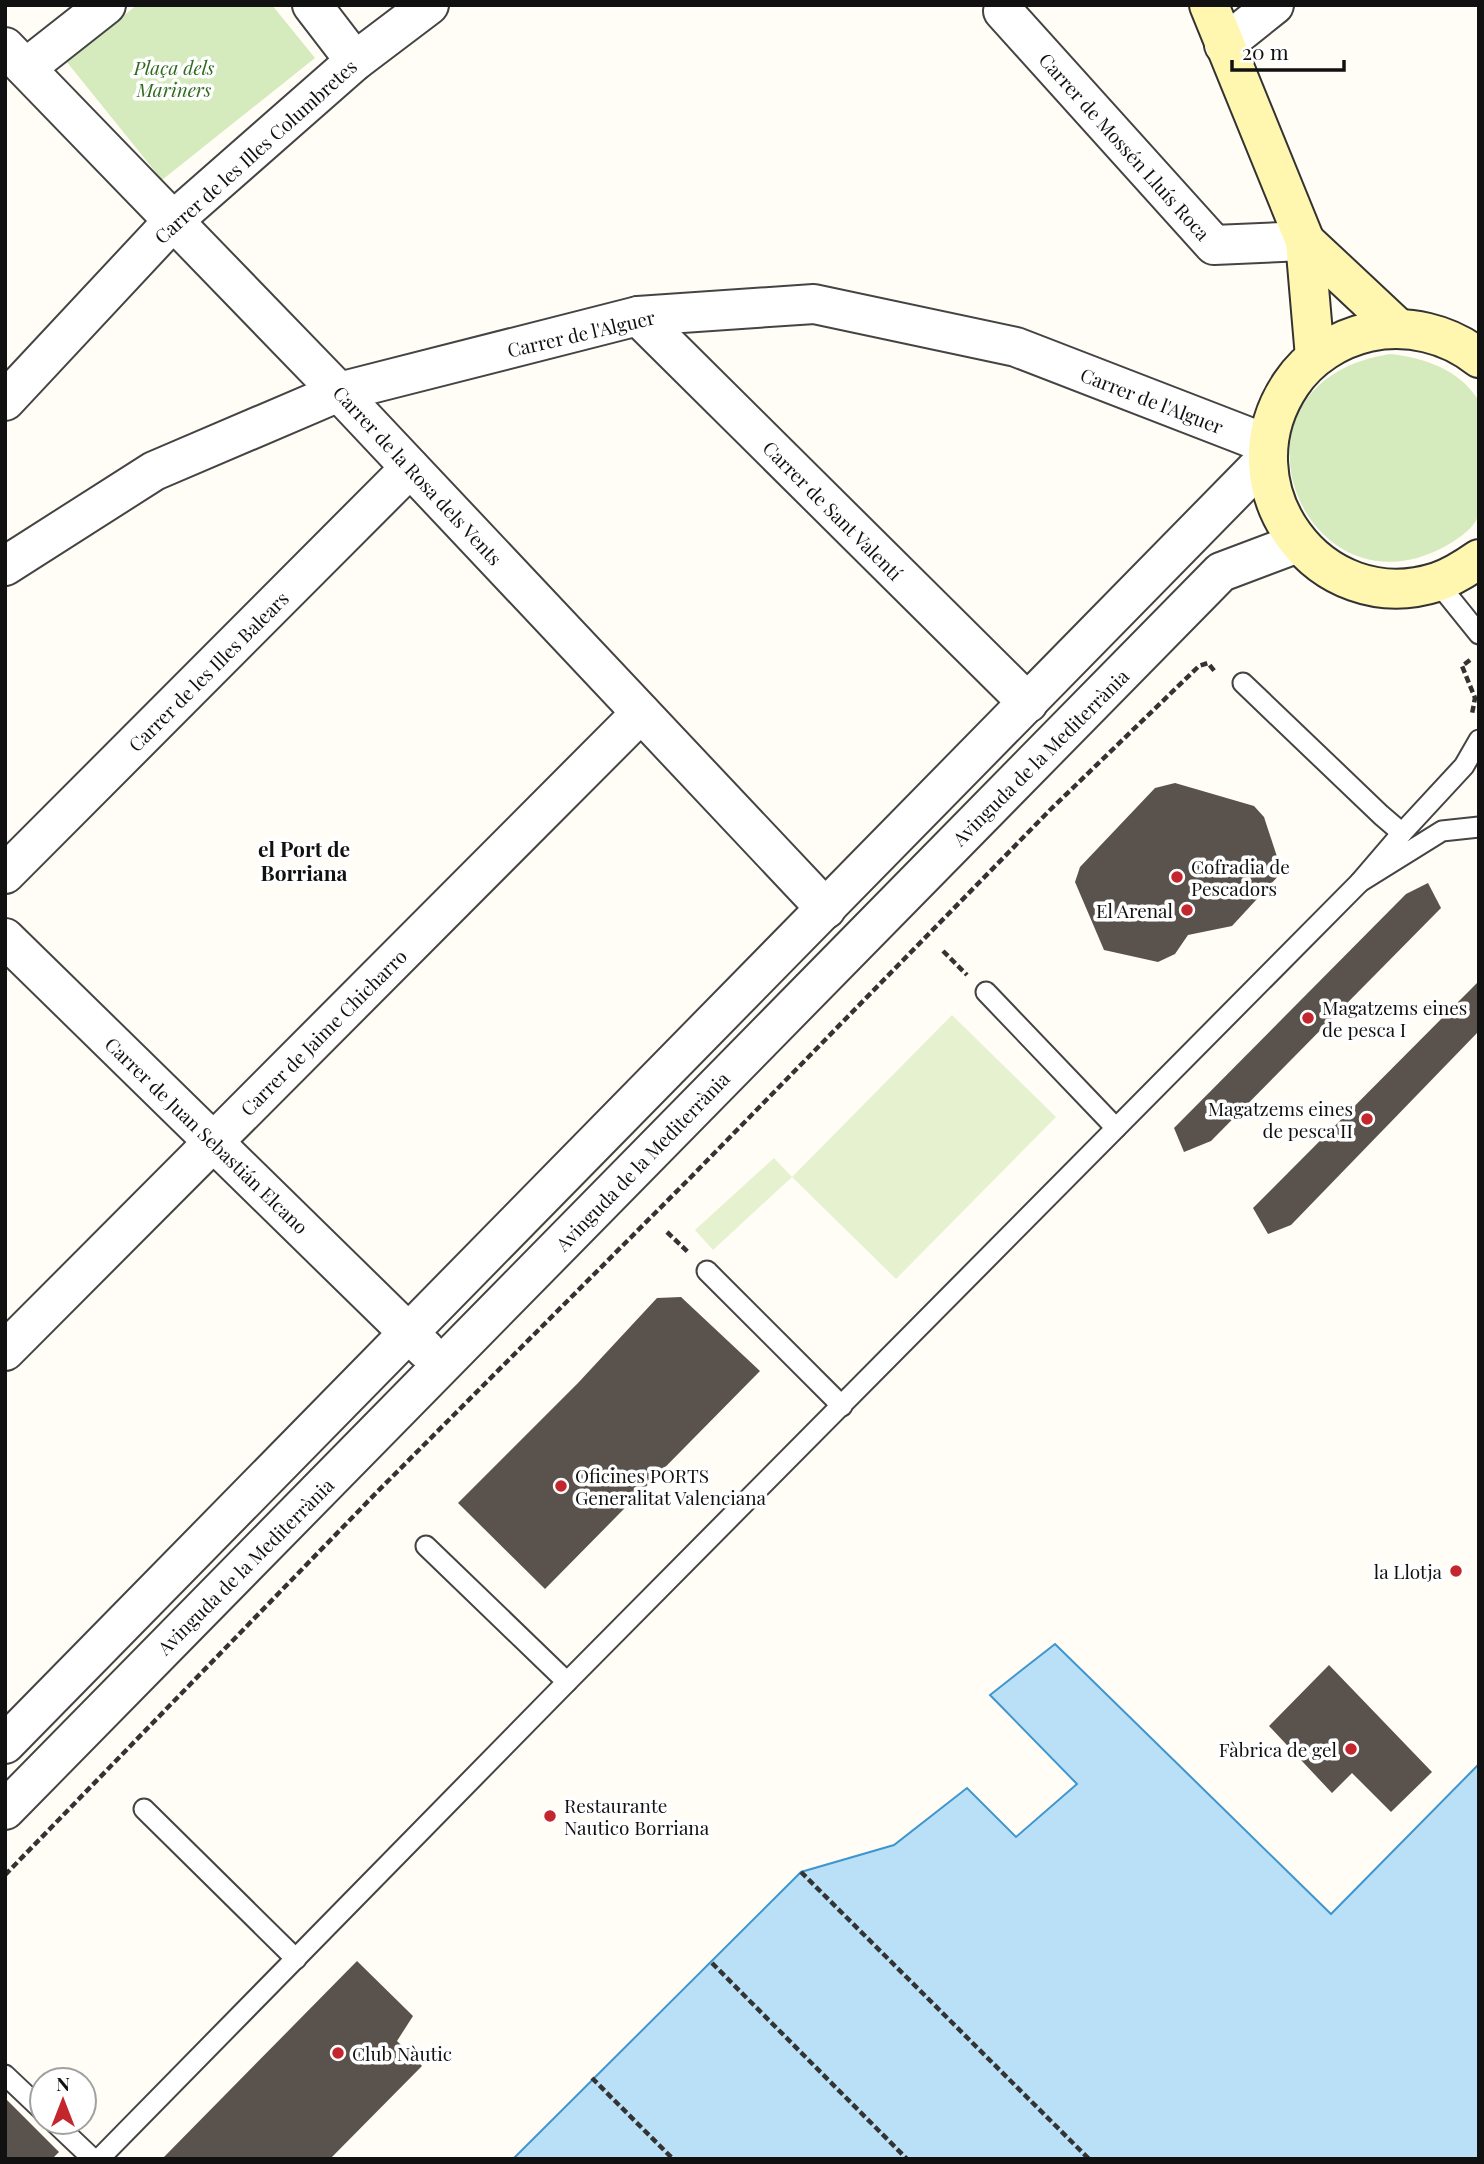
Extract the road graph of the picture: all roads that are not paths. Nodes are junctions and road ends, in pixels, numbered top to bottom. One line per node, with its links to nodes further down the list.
1 (106, 5): 8 (street)
2 (312, 5): 9 (street)
3 (429, 5): 9 (street, Carrer de les Illes Columbretes)
4 (1209, 5): 7 (street)
5 (1274, 5): 7 (street)
6 (1000, 14): 11 (street, Carrer de Mossén Lluís Roca)
7 (1224, 45): 11 (street)
8 (16, 57): 10 (street, Carrer de la Rosa dels Vents)
9 (355, 61): 10 (street, Carrer de les Illes Columbretes)
10 (174, 220): 16 (street, Carrer de la Rosa dels Vents); 17 (street, Carrer de les Illes Columbretes)
11 (1305, 241): 13 (street); 14 (street)
12 (638, 316): 16 (street, Carrer de l'Alguer); 18 (street, Carrer de l'Alguer); 26 (street, Carrer de Sant Valentí)
13 (1399, 329): 14 (street); 15 (street)
14 (1315, 357): 18 (street)
15 (1479, 358)
16 (339, 392): 19 (street, Carrer de la Rosa dels Vents); 22 (street, Carrer de l'Alguer)
17 (5, 401)
18 (1267, 452): 20 (street); 26 (street)
19 (410, 468): 27 (street, Carrer de la Rosa dels Vents); 32 (street, Carrer de les Illes Balears)
20 (1298, 543): 23 (street); 42 (street, Avinguda de la Mediterrània)
21 (1479, 559): 23 (street)
22 (5, 566)
23 (1437, 582): 24 (lane)
24 (1479, 634)
25 (1233, 681): 31 (lane)
26 (1028, 703): 34 (street)
27 (641, 713): 34 (street, Carrer de la Rosa dels Vents); 38 (street, Carrer de Jaime Chicharro)
28 (1479, 740): 29 (lane)
29 (1471, 767): 31 (lane)
30 (1479, 827): 33 (lane)
31 (1402, 833): 33 (lane)
32 (5, 874)
33 (1360, 881): 37 (lane)
34 (825, 909): 40 (street)
35 (5, 938): 38 (street, Carrer de Juan Sebastián Elcano)
36 (986, 992): 37 (lane)
37 (1116, 1128): 43 (lane)
38 (214, 1142): 40 (street, Carrer de Juan Sebastián Elcano); 41 (street, Carrer de Jaime Chicharro)
39 (707, 1271): 43 (lane)
40 (408, 1333): 42 (street, Carrer de Juan Sebastián Elcano); 46 (street)
41 (5, 1351)
42 (442, 1365): 48 (street, Avinguda de la Mediterrània)
43 (842, 1406): 45 (lane)
44 (426, 1546): 45 (lane)
45 (567, 1682): 49 (lane)
46 (5, 1744)
47 (144, 1809): 49 (lane)
48 (5, 1810)
49 (296, 1959): 54 (lane)
50 (5, 2075): 51 (lane)
51 (28, 2097)
52 (69, 2136): 53 (lane)
53 (93, 2159)
54 (99, 2159)

